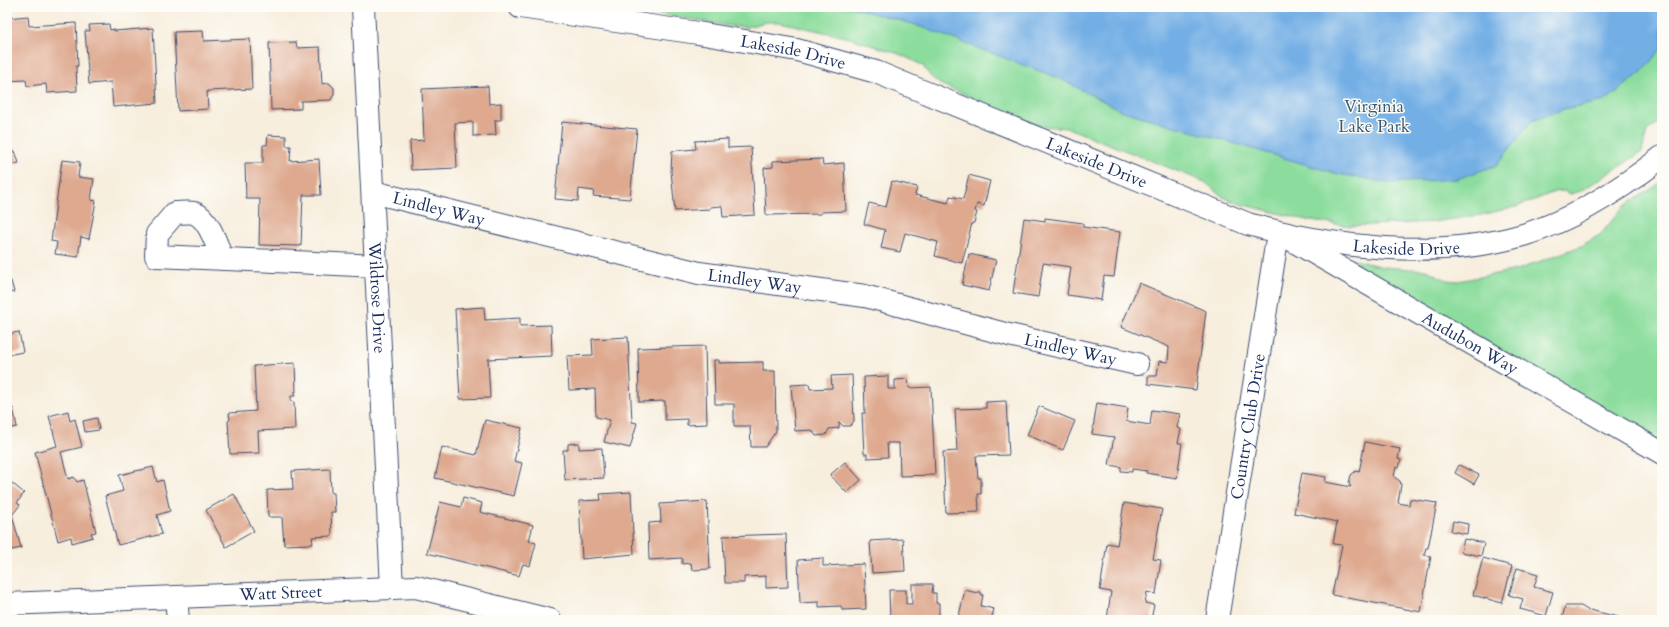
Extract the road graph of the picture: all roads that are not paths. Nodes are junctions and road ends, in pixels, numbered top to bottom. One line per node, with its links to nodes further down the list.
1 (363, 7): 4 (street, Wildrose Drive)
2 (520, 7): 5 (street, Lakeside Drive)
3 (1662, 157): 5 (street, Lakeside Drive)
4 (373, 192): 7 (street, Wildrose Drive); 8 (street, Lindley Way)
5 (1278, 233): 9 (street, Audubon Way); 15 (street, Country Club Drive)
6 (222, 259): 7 (street)
7 (376, 266): 10 (street, Wildrose Drive)
8 (1137, 364)
9 (1662, 453)
10 (392, 588): 11 (street, Watt Street); 14 (street, Watt Street)
11 (176, 597): 12 (street, Watt Street); 13 (street)
12 (7, 604)
13 (178, 620)
14 (550, 620)
15 (1217, 620)

